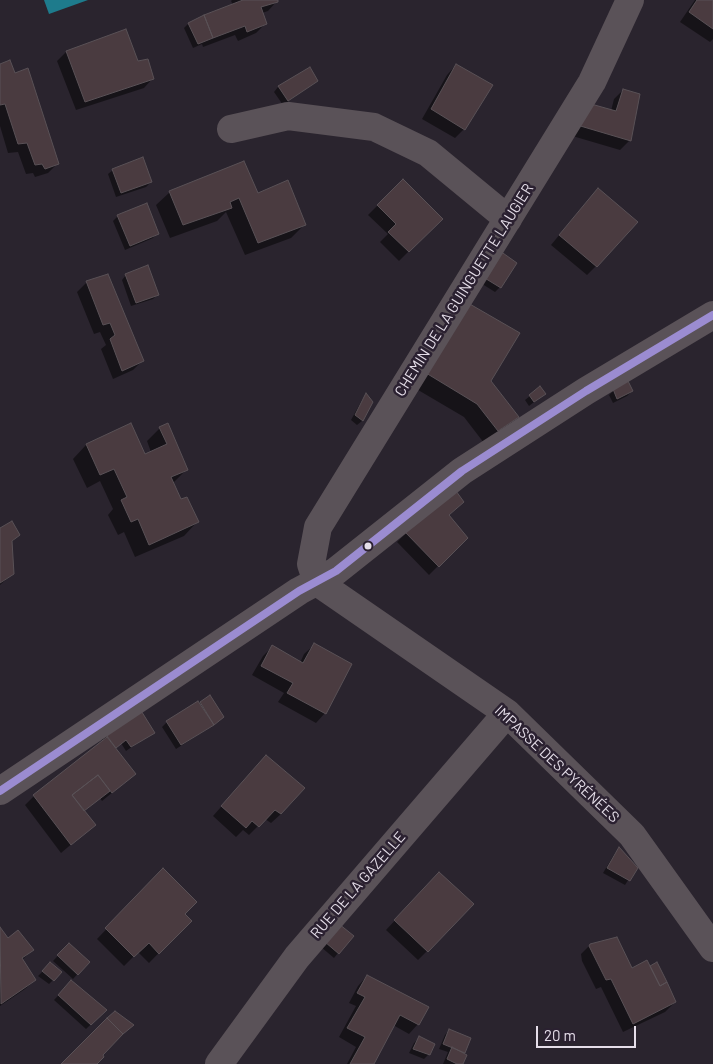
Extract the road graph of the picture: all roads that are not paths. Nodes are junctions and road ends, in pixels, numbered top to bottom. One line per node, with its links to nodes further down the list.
1 (630, 0): 3 (street, CHEMIN DE LA GUINGUETTE LAUGIER)
2 (231, 128): 3 (street)
3 (508, 219): 5 (street, CHEMIN DE LA GUINGUETTE LAUGIER)
4 (713, 315): 5 (street)
5 (317, 582): 6 (street, IMPASSE DES PYRÉNÉES); 7 (street)
6 (507, 713): 8 (street, IMPASSE DES PYRÉNÉES); 9 (street, RUE DE LA GAZELLE)
7 (0, 791)
8 (713, 948)
9 (219, 1064)

